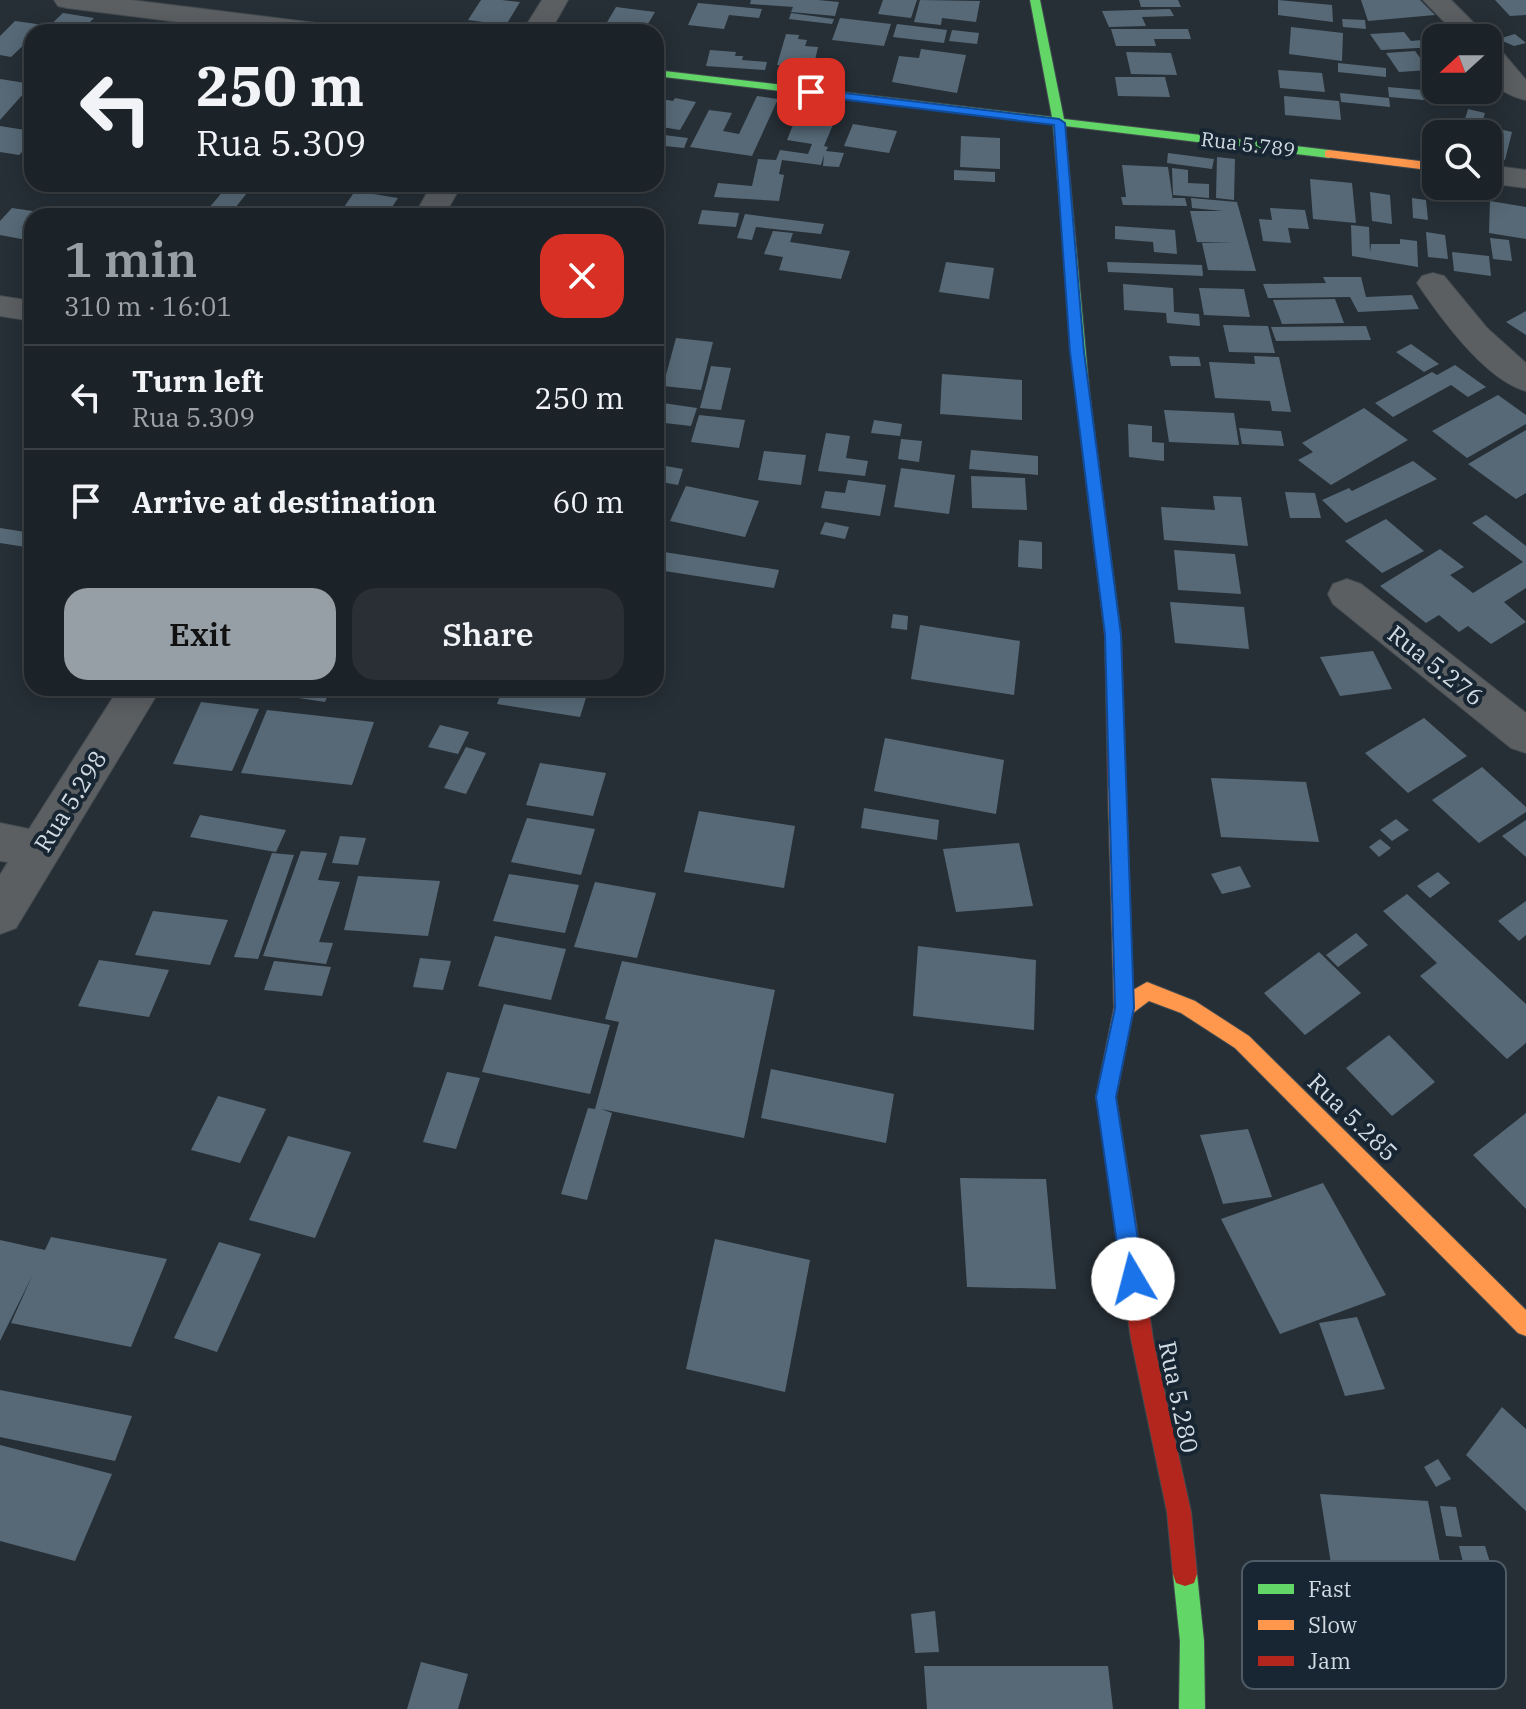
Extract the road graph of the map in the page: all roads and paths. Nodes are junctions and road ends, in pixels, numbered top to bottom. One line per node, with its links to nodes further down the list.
1 (67, 0): 5 (street)
2 (555, 0): 6 (street)
3 (1035, 0): 11 (street, Rua 5.280)
4 (1436, 0): 7 (street)
5 (260, 24)
6 (541, 24)
7 (1461, 24)
8 (1502, 71): 10 (street)
9 (664, 74): 11 (street, Rua 5.789)
10 (1526, 92)
11 (1059, 123): 12 (street, Rua 5.789); 24 (street, Rua 5.280)
12 (1422, 165)
13 (1502, 176): 14 (street)
14 (1526, 179)
15 (1433, 283): 18 (street)
16 (0, 306): 17 (street)
17 (24, 310)
18 (1526, 380)
19 (1347, 594): 21 (street, Rua 5.276)
20 (135, 696): 22 (street, Rua 5.298)
21 (1526, 736)
22 (20, 846): 23 (street, Rua 5.298)
23 (0, 914)
24 (1124, 1008): 25 (street, Rua 5.285); 26 (street, Rua 5.280)
25 (1526, 1325)
26 (1192, 1709)

